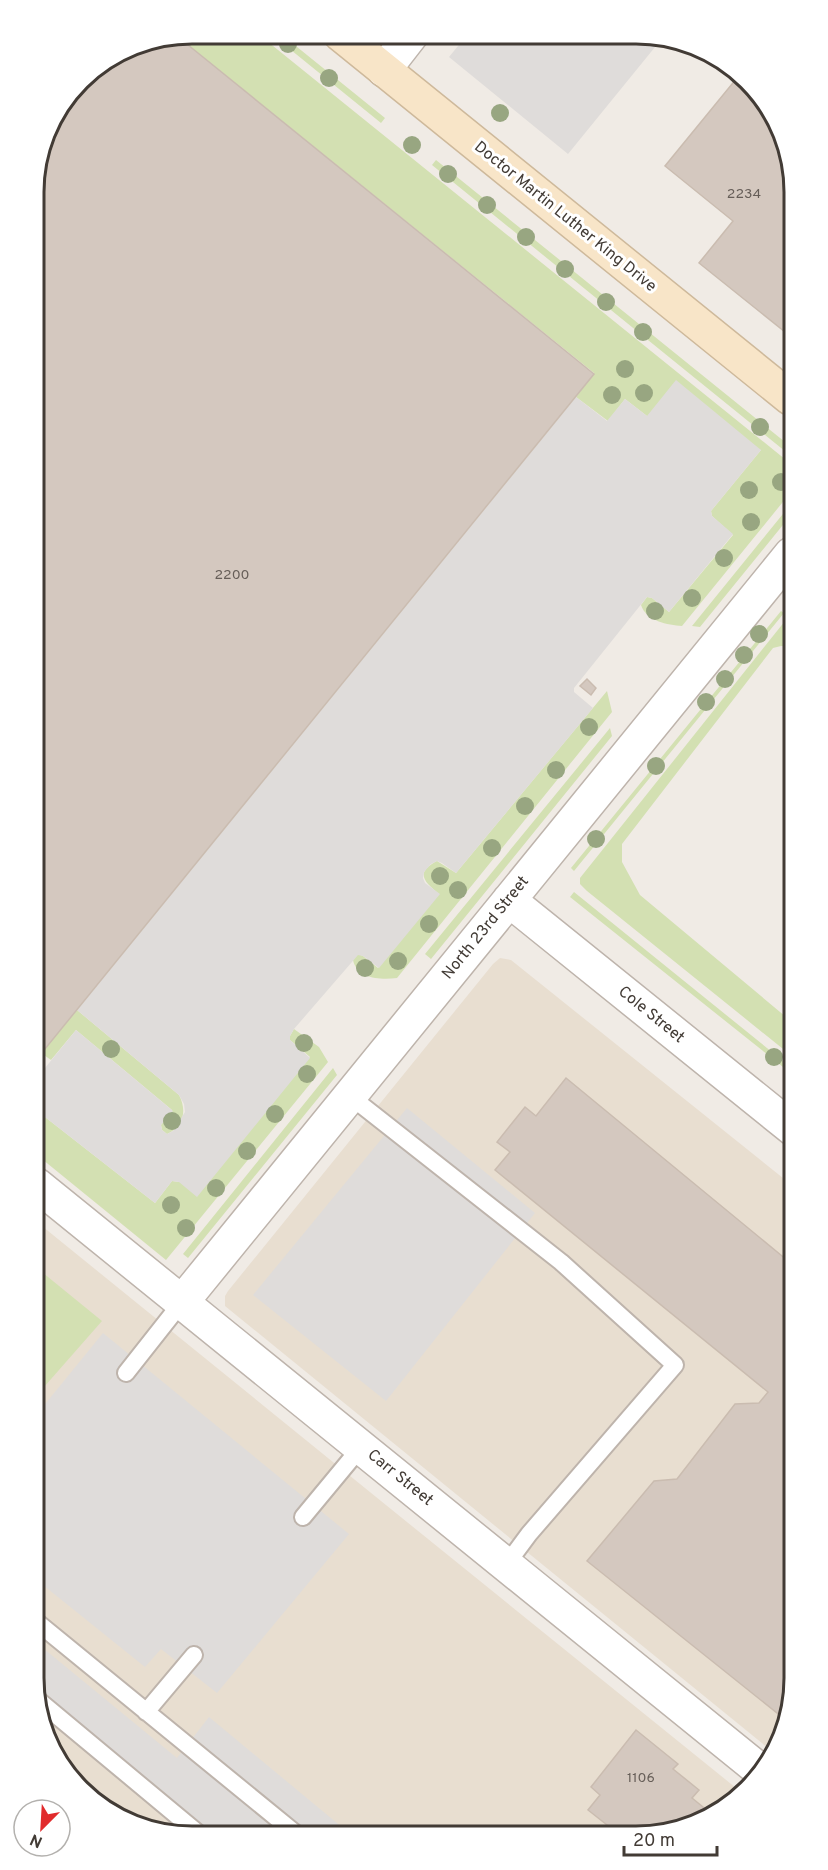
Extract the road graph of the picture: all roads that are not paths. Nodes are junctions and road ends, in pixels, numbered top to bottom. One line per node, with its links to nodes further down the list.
1 (352, 44): 3 (main road, Doctor Martin Luther King Drive)
2 (404, 44): 3 (street)
3 (384, 70): 4 (main road, Doctor Martin Luther King Drive)
4 (784, 393)
5 (784, 563): 6 (street, North 23rd Street)
6 (509, 900): 7 (street, North 23rd Street); 8 (street, Cole Street)
7 (350, 1096): 10 (street, North 23rd Street); 14 (lane)
8 (784, 1123)
9 (44, 1191): 10 (street, Carr Street)
10 (182, 1302): 11 (lane); 12 (street, Carr Street)
11 (126, 1373)
12 (361, 1447): 13 (lane); 14 (street, Carr Street)
13 (303, 1517)
14 (506, 1564): 19 (street, Carr Street)
15 (44, 1628): 18 (lane)
16 (194, 1655): 18 (lane)
17 (47, 1709): 20 (lane)
18 (146, 1712): 21 (lane)
19 (755, 1767)
20 (189, 1826)
21 (286, 1826)

